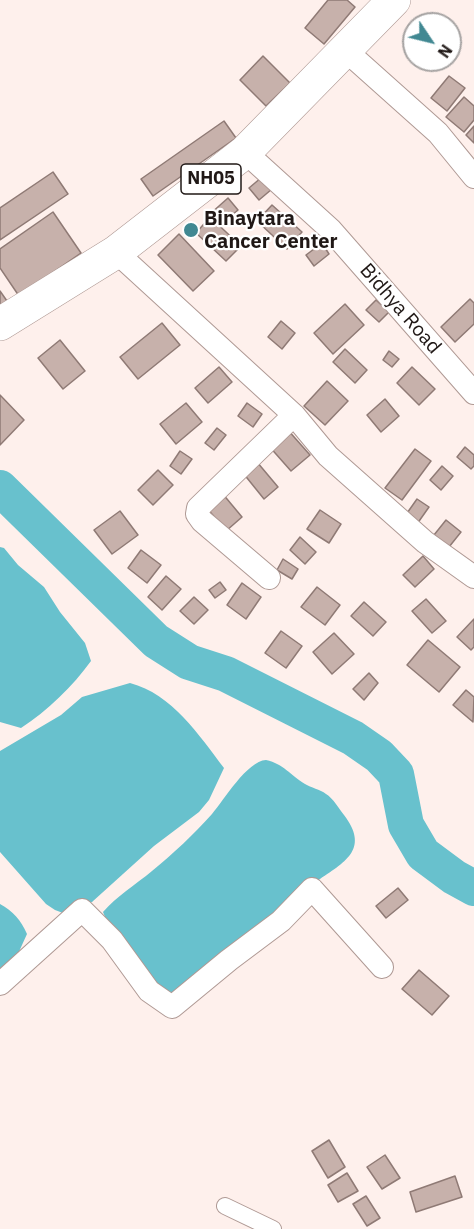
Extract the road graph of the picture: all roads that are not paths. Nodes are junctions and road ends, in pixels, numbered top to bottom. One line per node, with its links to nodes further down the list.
1 (394, 0): 2 (main road, NH05)
2 (344, 49): 3 (main road, NH05); 4 (street)
3 (245, 152): 5 (main road, NH05); 7 (street, Bidhya Road)
4 (474, 177)
5 (117, 252): 6 (main road, NH05); 8 (street)
6 (0, 324)
7 (474, 393)
8 (294, 415): 9 (street); 10 (street)
9 (474, 577)
10 (268, 578)
11 (382, 968): 12 (street)
12 (0, 984)
13 (225, 1206): 14 (street)
14 (273, 1229)

